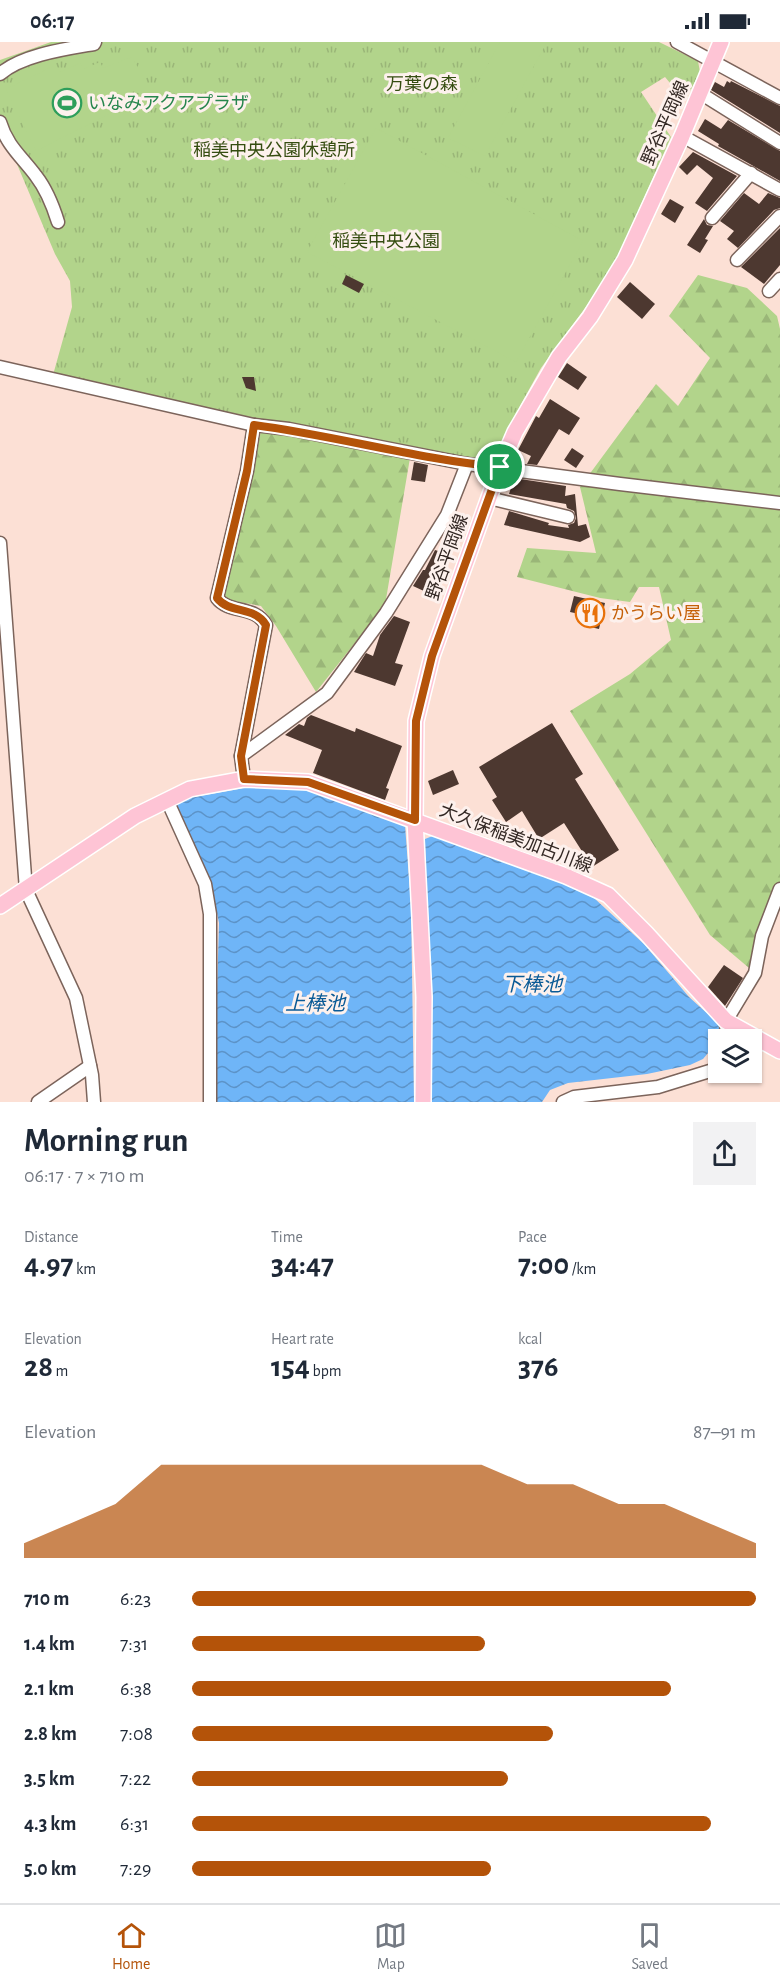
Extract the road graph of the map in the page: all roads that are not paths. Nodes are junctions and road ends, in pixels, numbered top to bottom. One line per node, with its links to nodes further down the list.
1 (94, 42): 5 (street)
2 (677, 42): 4 (street)
3 (721, 42): 4 (main road, 野谷平岡線)
4 (713, 62): 6 (main road, 野谷平岡線); 7 (street)
5 (0, 74)
6 (700, 93): 9 (main road, 野谷平岡線); 10 (street)
7 (780, 98)
8 (0, 122): 15 (street)
9 (682, 136): 11 (street); 22 (main road, 野谷平岡線)
10 (780, 143)
11 (751, 173): 12 (street); 14 (street)
12 (780, 190)
13 (780, 216): 16 (street)
14 (712, 218)
15 (58, 222)
16 (737, 260)
17 (780, 279): 18 (street)
18 (769, 291)
19 (0, 367): 20 (street)
20 (254, 425): 21 (street); 27 (street)
21 (467, 464): 22 (street); 27 (street)
22 (500, 467): 23 (main road, 野谷平岡線); 24 (street)
23 (489, 498): 25 (street); 30 (main road, 野谷平岡線)
24 (780, 503)
25 (568, 517)
26 (0, 543): 32 (street)
27 (241, 756): 28 (street)
28 (244, 779): 29 (main road, 大久保稲美加古川線); 30 (main road, 大久保稲美加古川線)
29 (167, 800): 32 (main road, 大久保稲美加古川線); 41 (street)
30 (415, 820): 34 (main road, 大久保稲美加古川線); 42 (main road, 野谷平岡線)
31 (780, 889): 34 (street)
32 (26, 890): 33 (main road, 大久保稲美加古川線); 37 (street)
33 (0, 906)
34 (726, 1021): 35 (street); 36 (main road, 大久保稲美加古川線)
35 (726, 1029)
36 (780, 1052)
37 (90, 1066): 39 (street); 40 (street)
38 (708, 1072): 43 (street)
39 (38, 1102)
40 (94, 1102)
41 (210, 1102)
42 (423, 1102)
43 (563, 1102)

